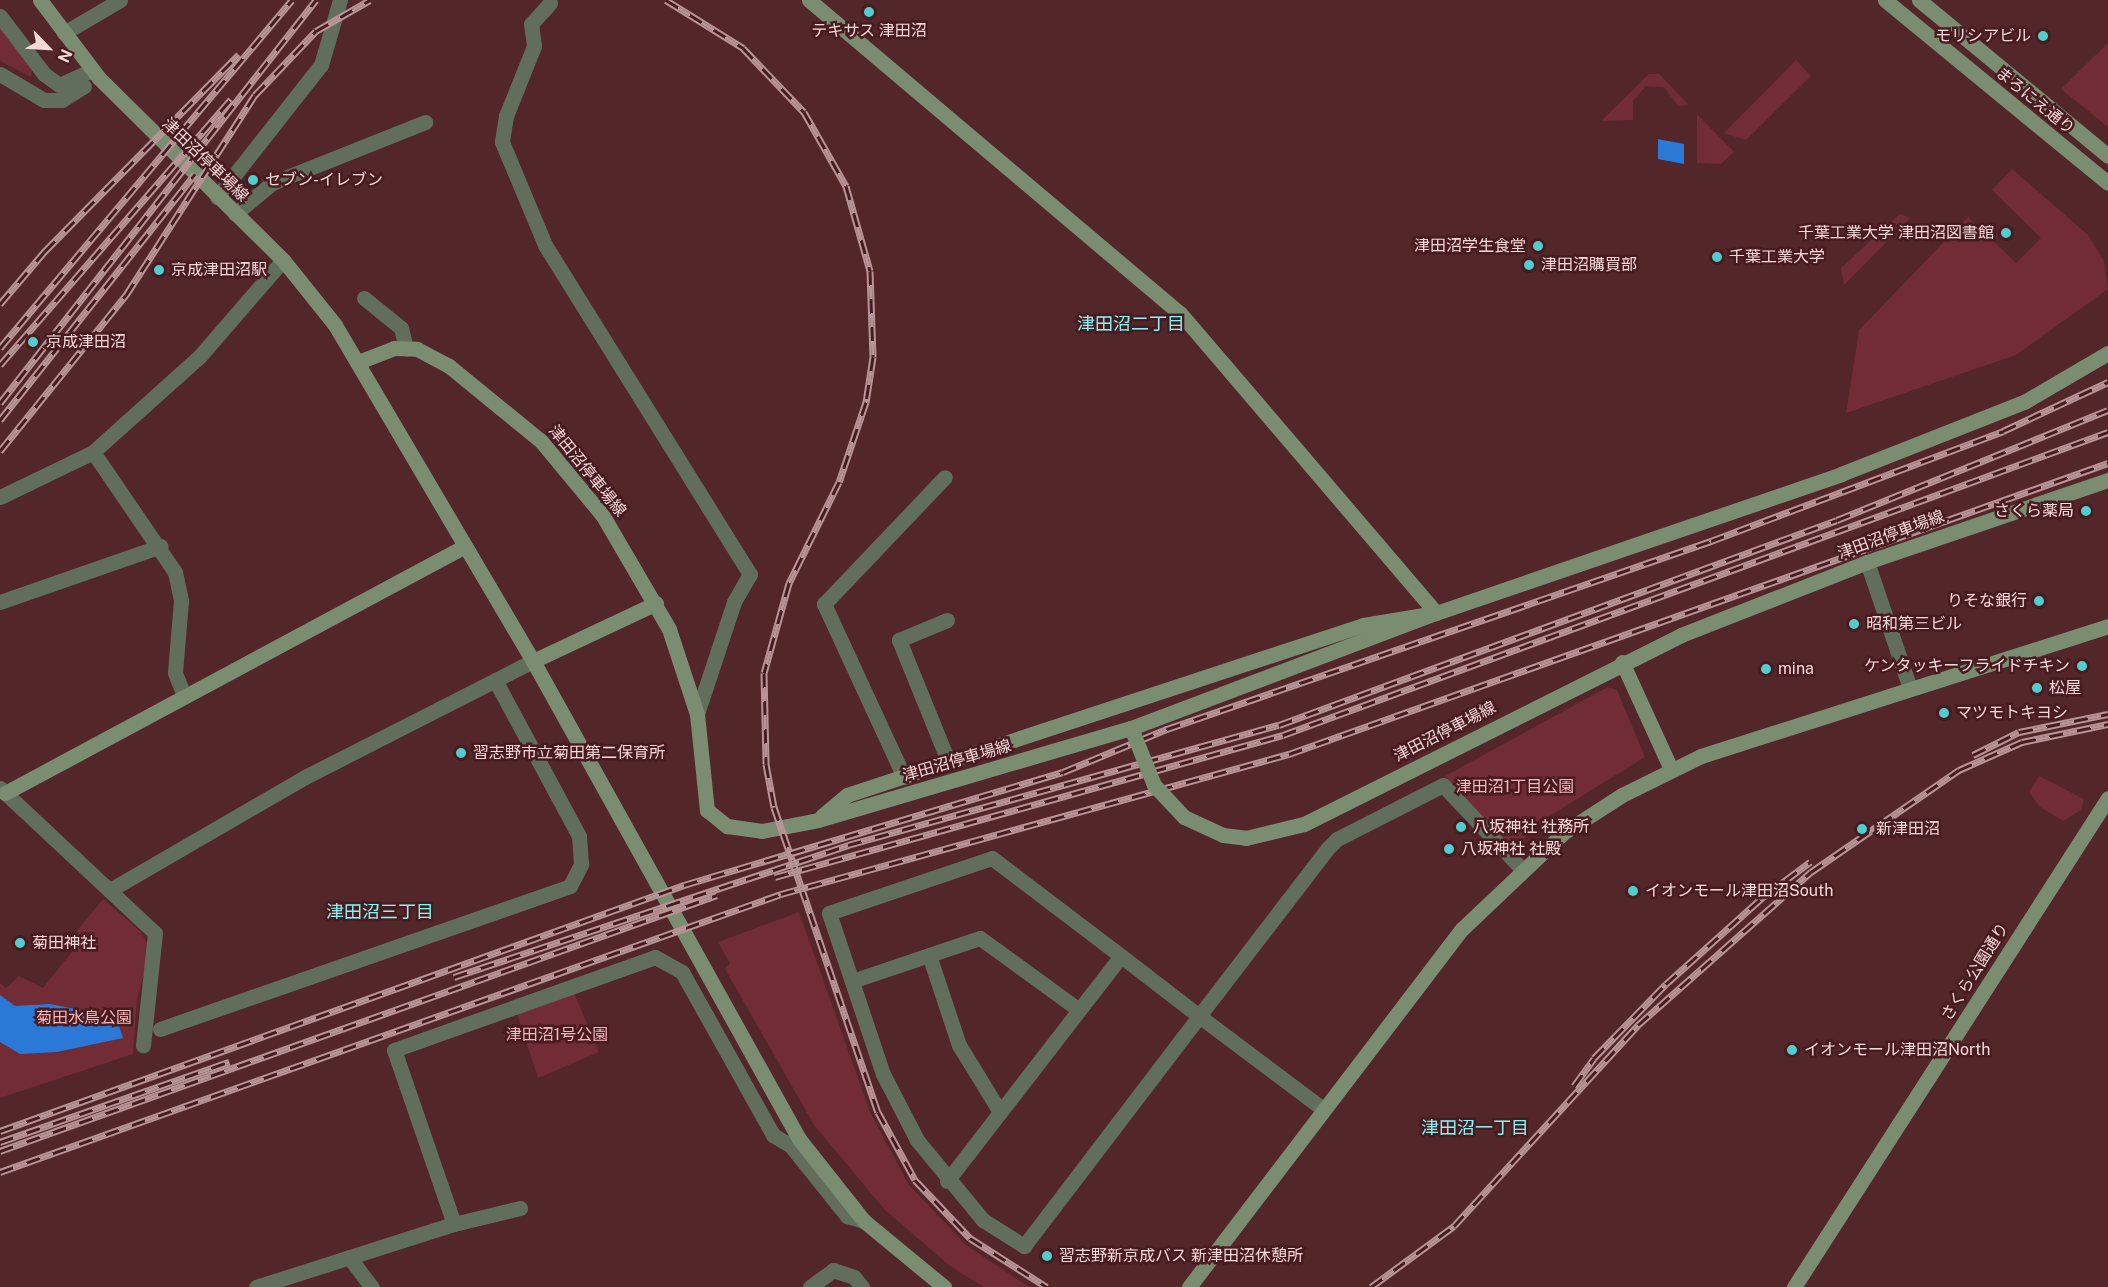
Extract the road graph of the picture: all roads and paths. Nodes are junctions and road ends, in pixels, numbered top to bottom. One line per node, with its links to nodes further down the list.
1 (40, 0): 9 (street, 津田沼停車場線)
2 (120, 0): 9 (street)
3 (340, 0): 17 (street)
4 (809, 0): 33 (street)
5 (1885, 0): 16 (street, まろにえ通り)
6 (1920, 0): 15 (street, まろにえ通り)
7 (550, 3): 41 (street)
8 (0, 16): 11 (street)
9 (64, 33): 12 (street, 津田沼停車場線)
10 (0, 74): 13 (street)
11 (44, 74): 12 (street); 13 (street)
12 (96, 74): 13 (street); 17 (street, 津田沼停車場線)
13 (27, 92)
14 (425, 122): 18 (street)
15 (2107, 155)
16 (2108, 183)
17 (217, 197): 18 (street, 津田沼停車場線)
18 (235, 214): 19 (street, 津田沼停車場線)
19 (283, 260): 23 (street, 津田沼停車場線); 24 (street)
20 (364, 298): 21 (street)
21 (406, 348): 23 (street); 32 (street, 津田沼停車場線)
22 (2108, 353): 33 (street)
23 (358, 362): 29 (street, 津田沼停車場線)
24 (93, 452): 27 (street); 28 (street)
25 (945, 477): 45 (street)
26 (2108, 480): 30 (street, 津田沼停車場線)
27 (0, 497)
28 (161, 546): 31 (street); 40 (street)
29 (465, 546): 36 (street, 津田沼停車場線); 40 (street)
30 (1867, 562): 37 (street, 津田沼停車場線); 39 (street)
31 (0, 602)
32 (656, 603): 36 (street); 41 (street, 津田沼停車場線)
33 (1436, 613): 42 (street); 43 (street)
34 (946, 620): 43 (street)
35 (2108, 626): 39 (street)
36 (533, 661): 38 (street); 62 (street, 津田沼停車場線)
37 (1622, 663): 42 (street, 津田沼停車場線, bridge); 44 (street)
38 (495, 680): 50 (street); 56 (street)
39 (1910, 688): 44 (street)
40 (183, 693): 46 (street)
41 (697, 714): 48 (street, 津田沼停車場線)
42 (1131, 728): 48 (street, 津田沼停車場線)
43 (949, 763): 45 (street)
44 (1671, 769): 49 (street)
45 (904, 777): 48 (street)
46 (2, 792): 50 (street)
47 (2108, 798): 71 (street, さくら公園通り)
48 (818, 820)
49 (1521, 868): 55 (street); 58 (street)
50 (110, 890): 57 (street)
51 (929, 955): 53 (street); 54 (street); 59 (street)
52 (1121, 956): 53 (street); 54 (street); 55 (street)
53 (852, 981): 60 (street)
54 (1079, 1010): 59 (street)
55 (1199, 1016): 58 (street); 60 (street)
56 (160, 1029)
57 (143, 1045)
58 (1323, 1109): 70 (street)
59 (1000, 1112): 60 (street)
60 (947, 1181)
61 (520, 1208): 63 (street)
62 (864, 1221): 63 (street); 69 (street, 津田沼停車場線)
63 (454, 1224): 64 (street)
64 (349, 1257): 65 (street); 66 (street)
65 (256, 1287)
66 (372, 1287)
67 (810, 1287): 68 (street)
68 (862, 1287)
69 (944, 1287)
70 (1189, 1287)
71 (1794, 1287)

